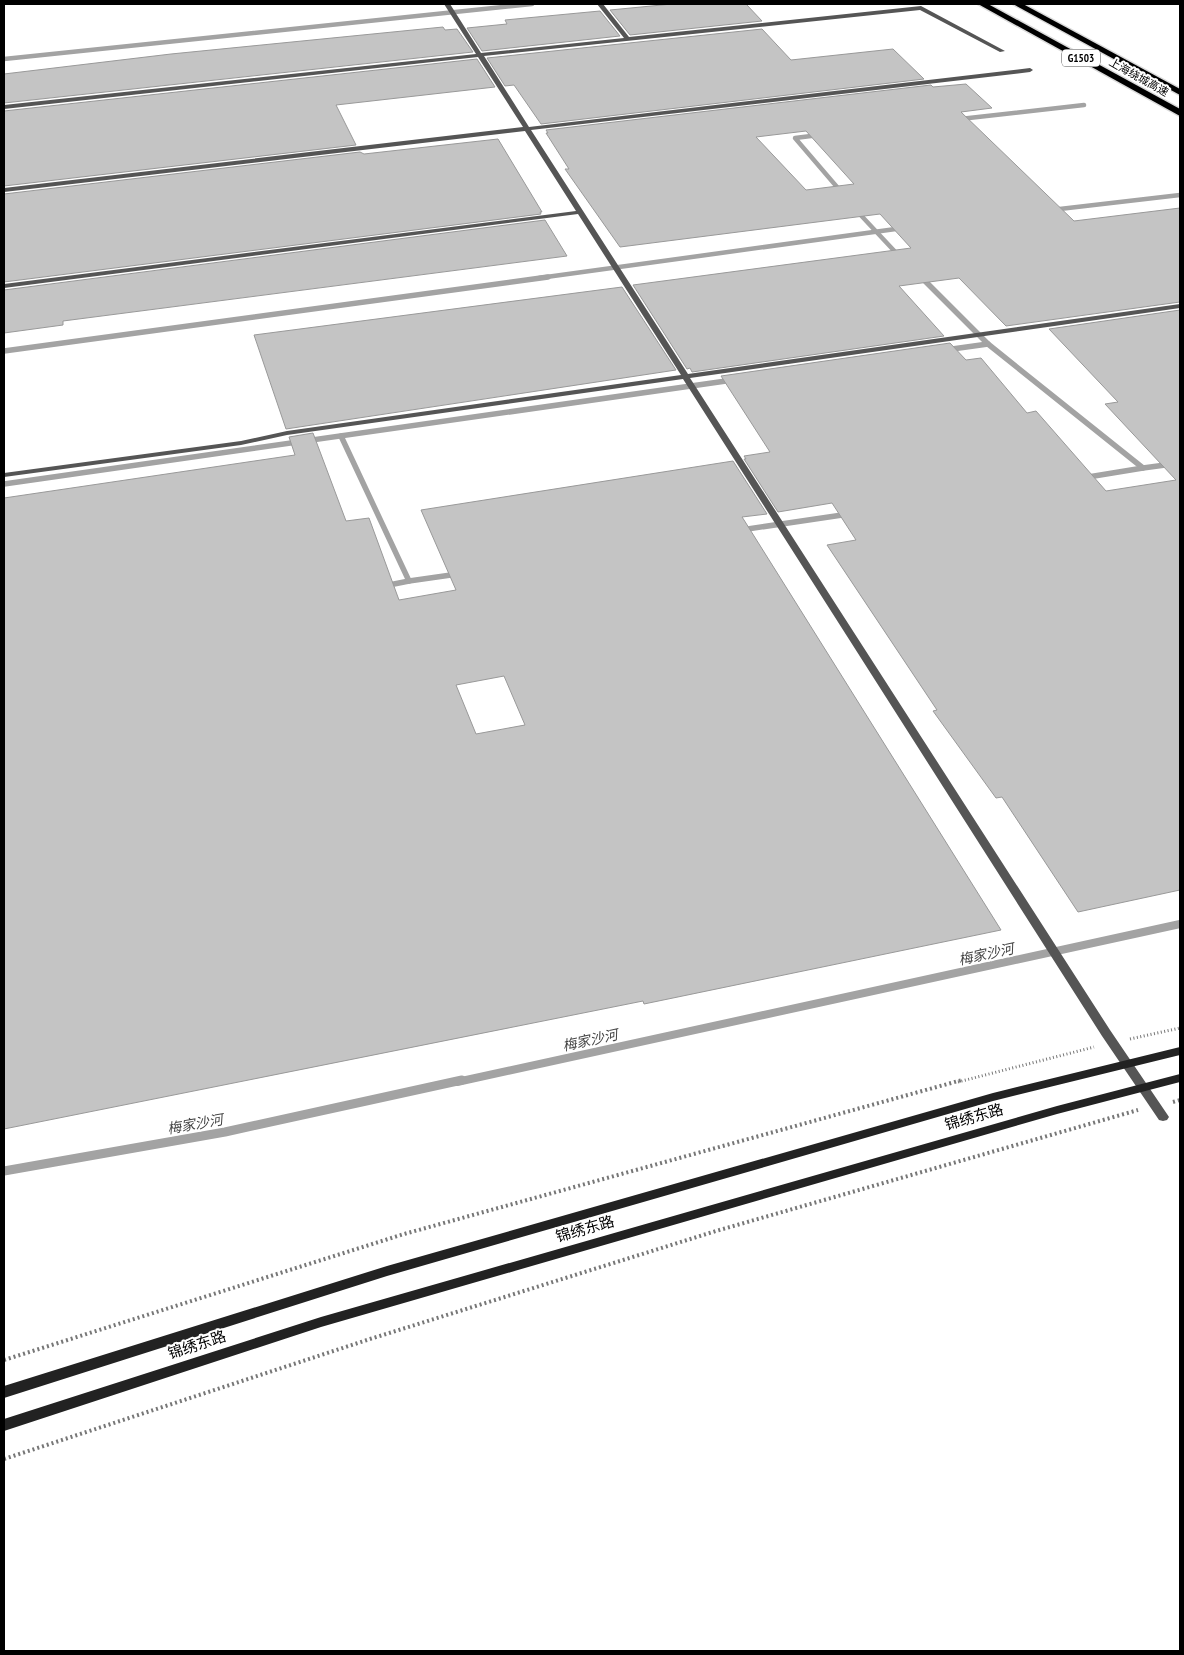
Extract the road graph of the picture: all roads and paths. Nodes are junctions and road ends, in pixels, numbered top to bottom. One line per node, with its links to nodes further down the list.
1 (447, 4): 7 (lane)
2 (600, 4): 5 (lane)
3 (982, 4): 11 (highway, 上海绕城高速 / G1503)
4 (1017, 4): 9 (highway, 上海绕城高速 / G1503)
5 (628, 39): 6 (lane); 7 (lane)
6 (1002, 51)
7 (480, 55): 10 (lane); 12 (lane)
8 (1030, 70): 12 (lane)
9 (1180, 92)
10 (4, 107)
11 (1180, 113)
12 (528, 129): 13 (lane); 14 (lane)
13 (4, 190)
14 (580, 212): 15 (lane); 17 (lane)
15 (4, 286)
16 (1180, 306): 17 (lane)
17 (690, 383): 18 (lane); 20 (lane)
18 (4, 475)
19 (1180, 1028): 20 (path)
20 (1112, 1043): 22 (lane); 28 (path)
21 (1180, 1051): 22 (main road, 锦绣东路)
22 (1126, 1064): 24 (lane); 29 (main road, 锦绣东路)
23 (1180, 1078): 24 (main road, 锦绣东路)
24 (1143, 1088): 26 (lane); 30 (main road, 锦绣东路)
25 (1180, 1100): 26 (path)
26 (1155, 1106): 27 (lane); 31 (path)
27 (1163, 1117)
28 (4, 1360)
29 (4, 1392)
30 (4, 1425)
31 (4, 1459)

